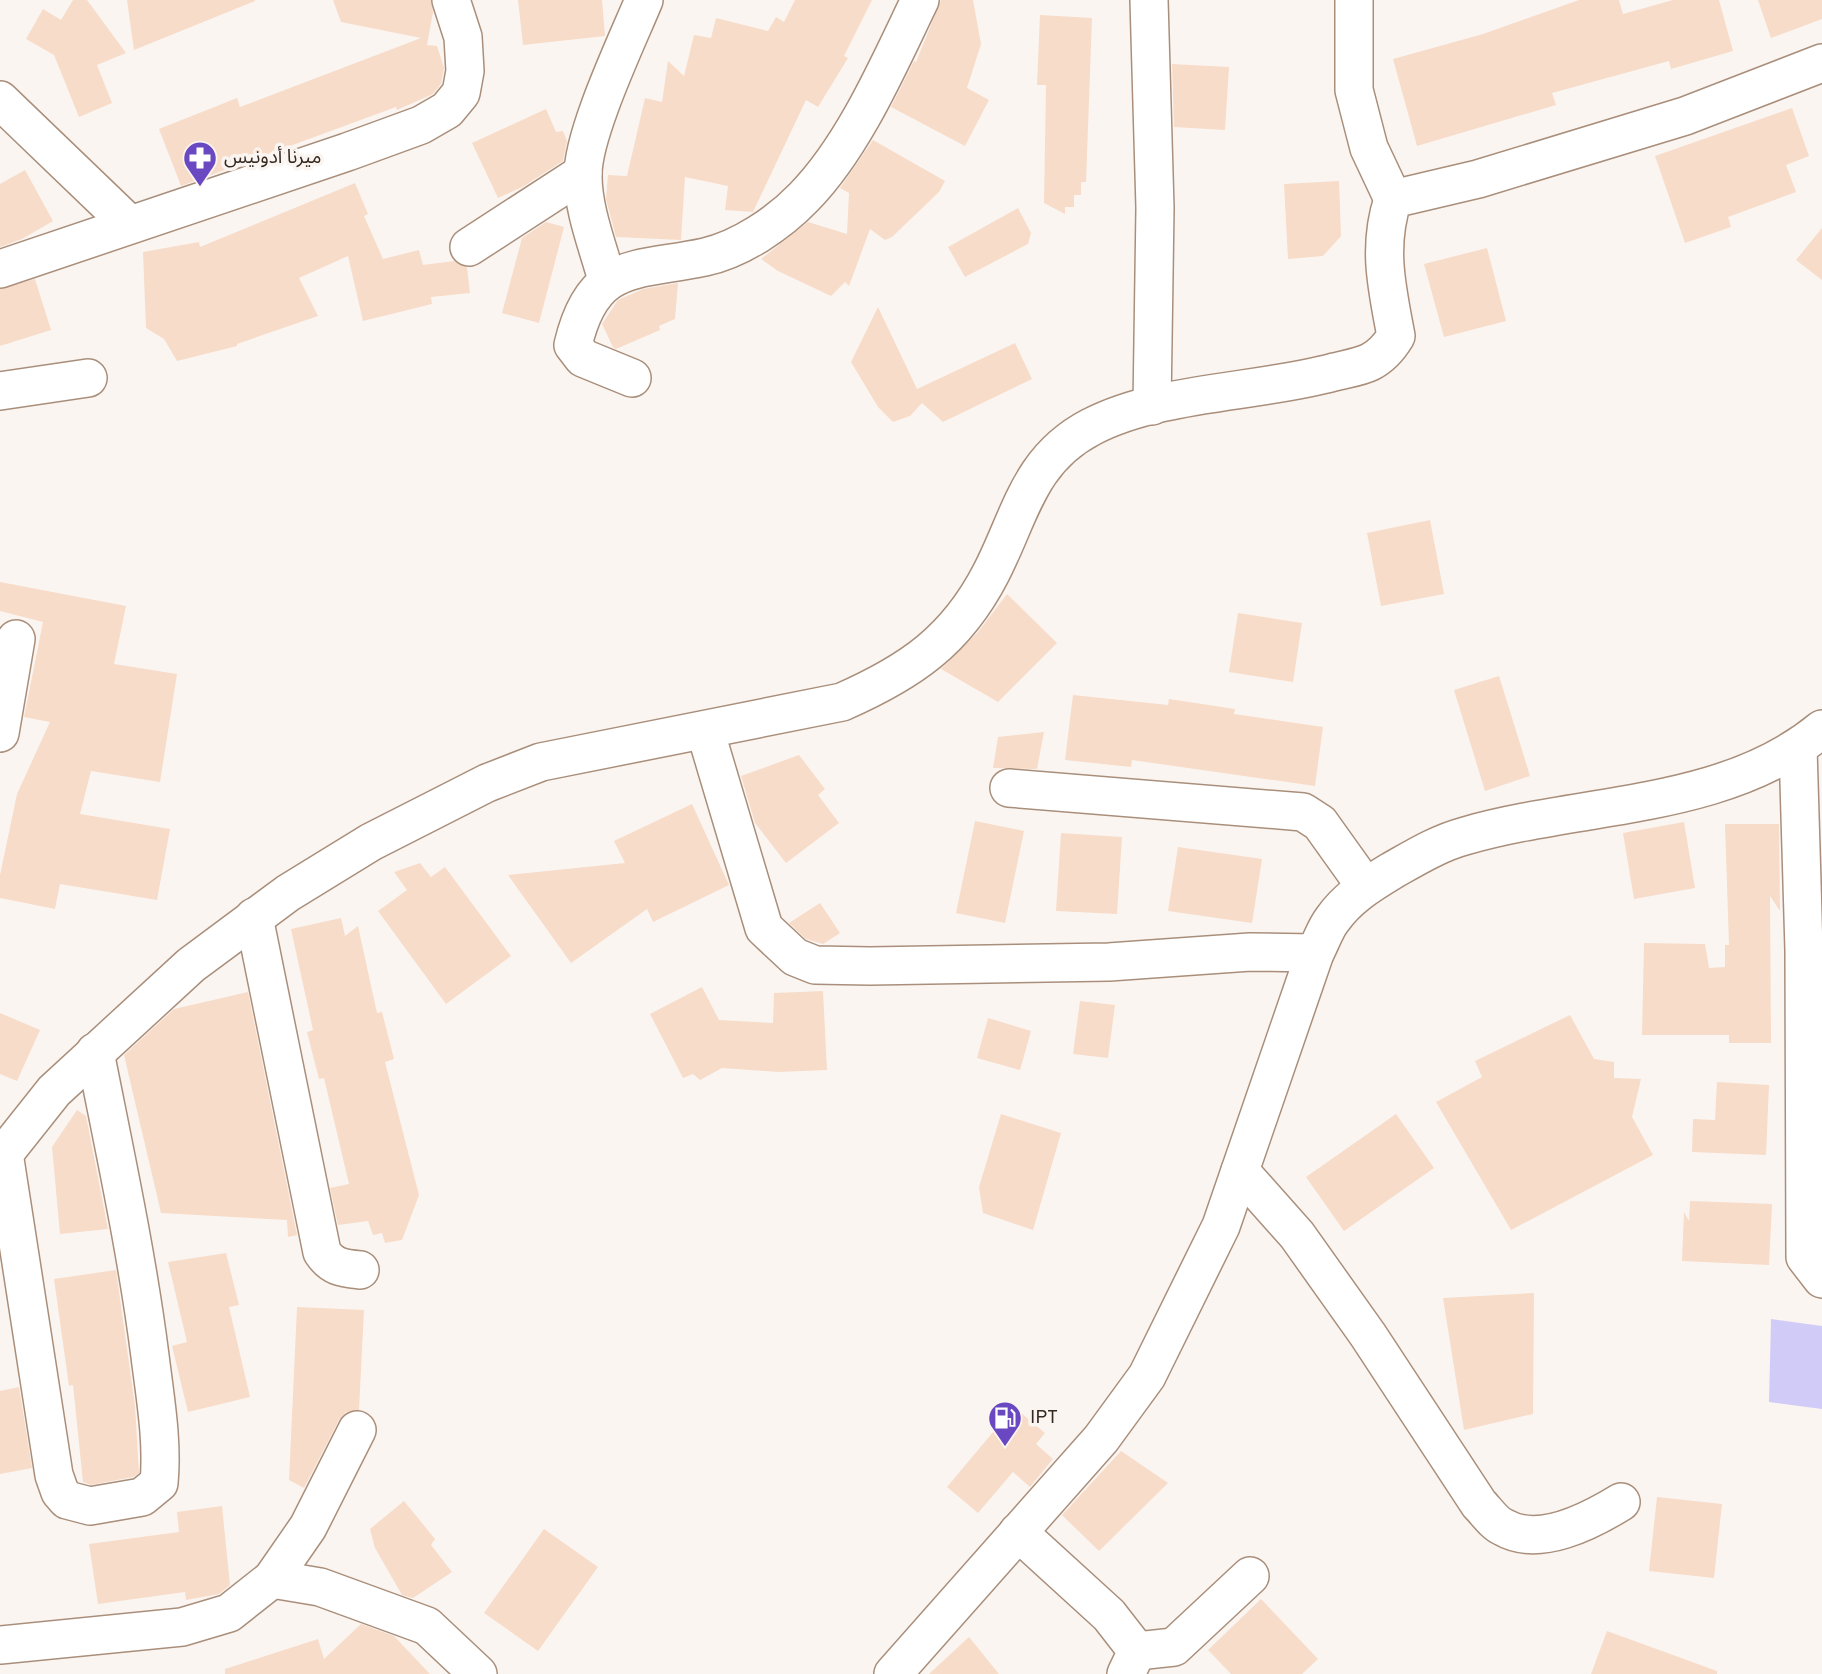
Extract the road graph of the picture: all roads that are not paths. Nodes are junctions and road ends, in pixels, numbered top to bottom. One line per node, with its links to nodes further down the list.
1 (451, 0): 10 (street)
2 (644, 0): 8 (street)
3 (920, 0): 13 (street)
4 (1149, 0): 17 (street)
5 (1354, 0): 9 (street)
6 (1822, 63): 9 (street)
7 (0, 100): 10 (street)
8 (583, 173): 11 (street); 13 (street)
9 (1393, 200): 17 (street)
10 (129, 224): 12 (street)
11 (469, 247)
12 (0, 269)
13 (607, 280): 15 (street)
14 (88, 378): 16 (street)
15 (632, 378)
16 (0, 391)
17 (1152, 406): 19 (street)
18 (16, 639): 20 (street)
19 (705, 730): 24 (street); 25 (street)
20 (0, 733)
21 (1810, 738): 23 (street); 26 (street)
22 (1009, 788): 23 (street)
23 (1365, 886): 25 (street)
24 (254, 917): 27 (street); 31 (street)
25 (1315, 953): 30 (street)
26 (1813, 1021): 32 (street)
27 (95, 1052): 28 (street); 29 (street)
28 (16, 1116): 29 (street)
29 (2, 1156)
30 (1240, 1171): 34 (street); 35 (street)
31 (360, 1269)
32 (1822, 1279)
33 (357, 1430): 37 (street)
34 (1621, 1502)
35 (1018, 1532): 39 (street); 41 (street)
36 (1250, 1576): 39 (street)
37 (272, 1579): 38 (street); 40 (street)
38 (0, 1645)
39 (1131, 1662)
40 (478, 1674)
41 (893, 1674)

